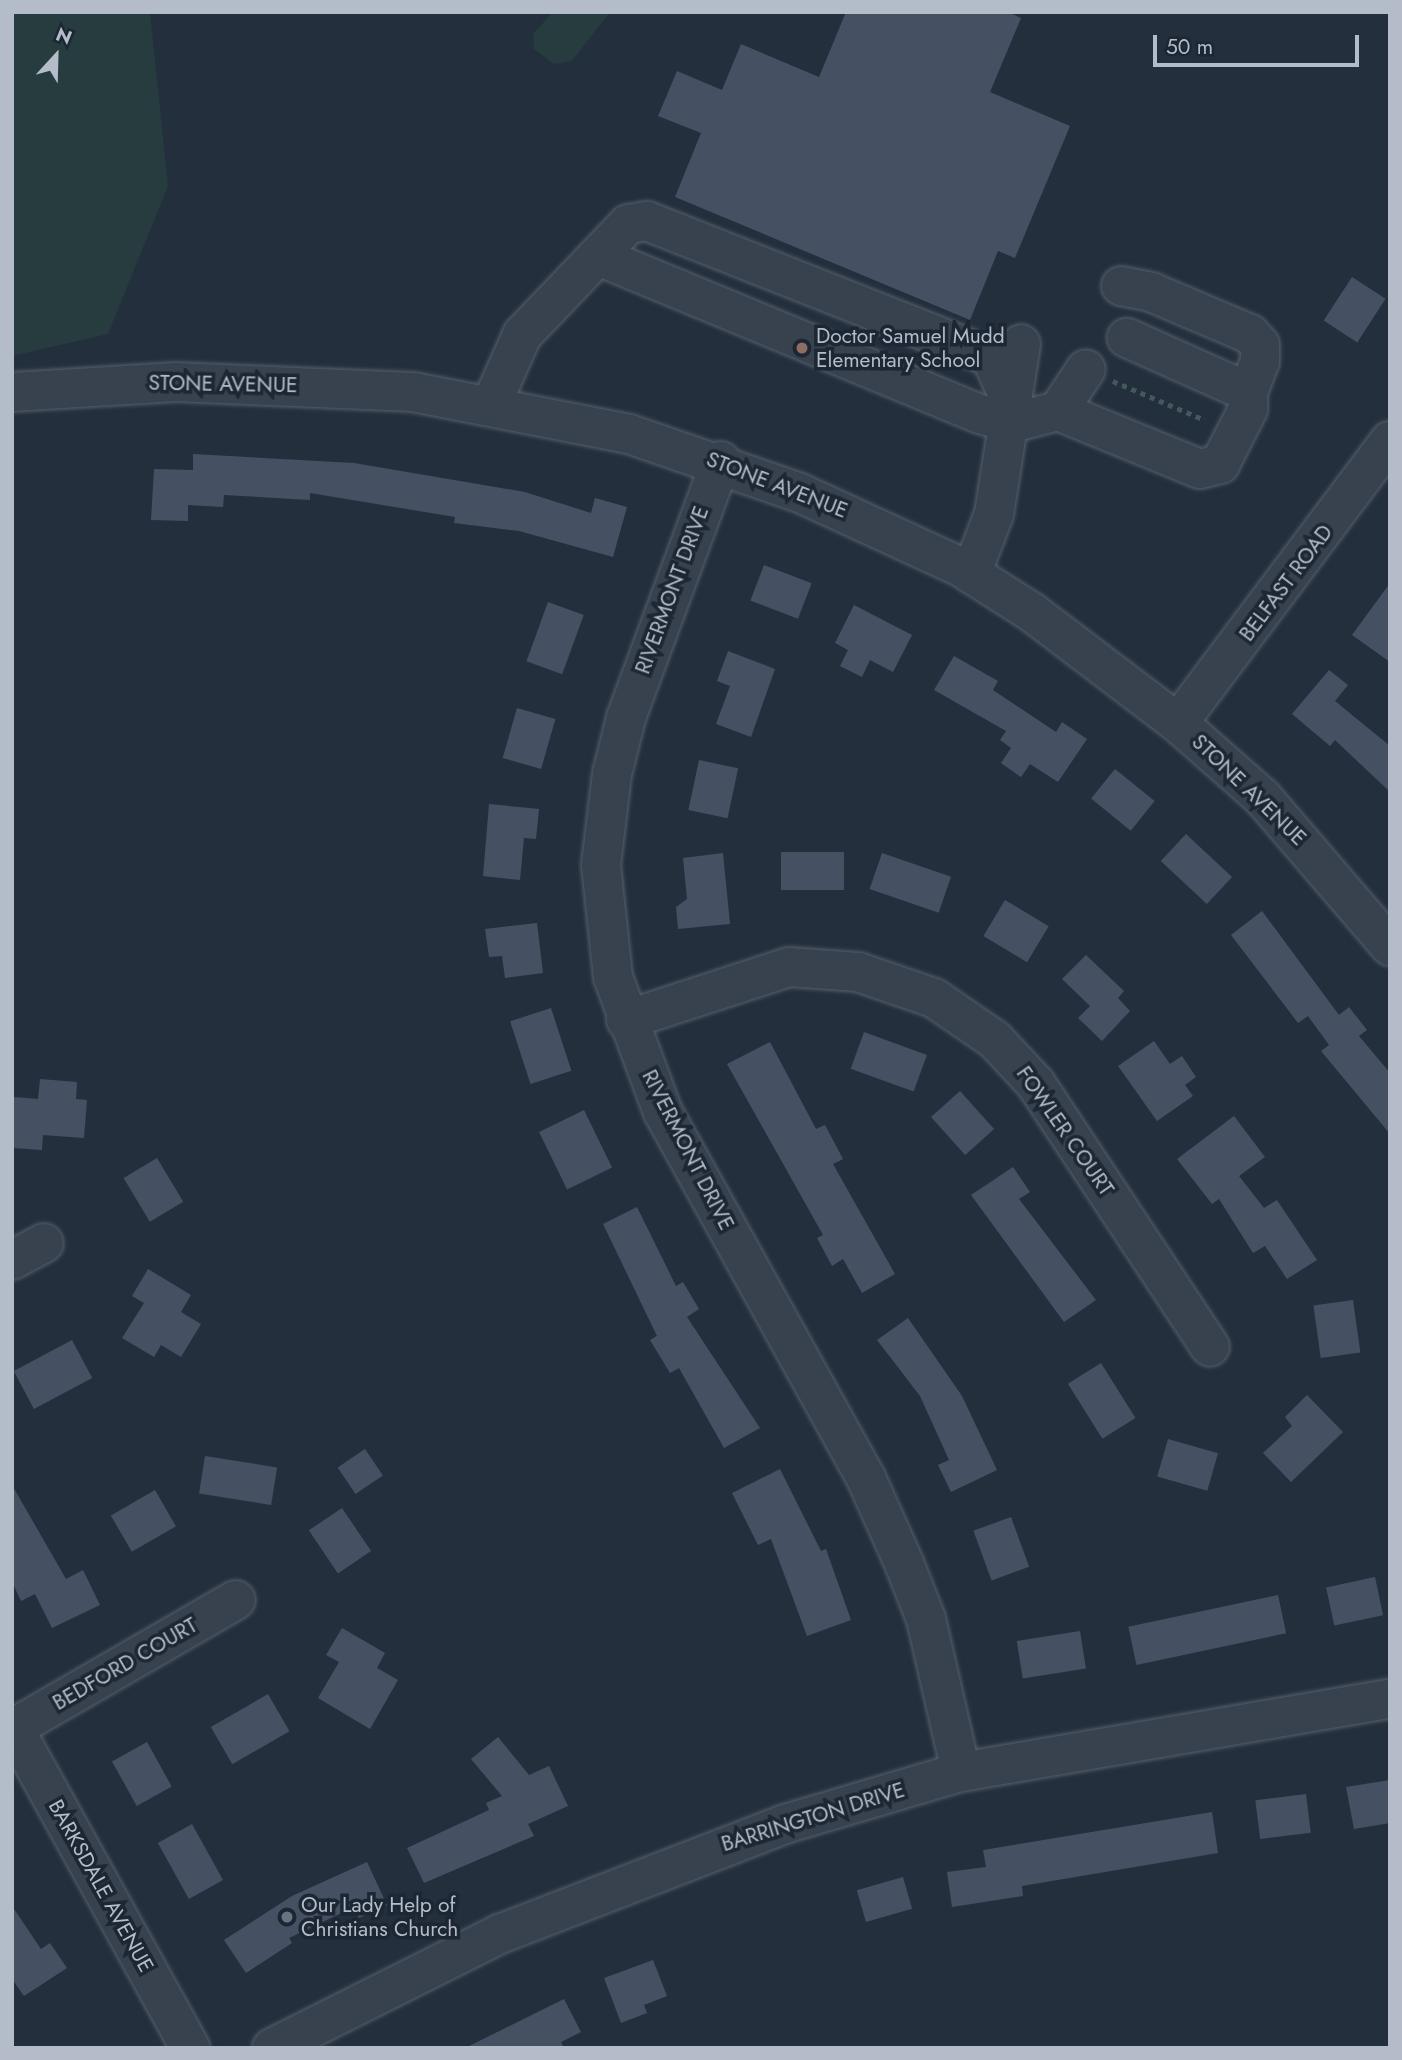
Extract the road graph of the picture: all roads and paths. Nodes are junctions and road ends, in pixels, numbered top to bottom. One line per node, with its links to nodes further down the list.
1 (598, 256): 8 (street); 10 (street); 10 (street)
2 (1121, 286): 7 (street)
3 (1127, 338): 7 (street)
4 (1021, 344): 10 (street)
5 (1093, 372): 9 (street); 11 (path)
6 (12, 392): 8 (street, STONE AVENUE)
7 (1248, 392): 9 (street)
8 (491, 405): 13 (street, STONE AVENUE)
9 (1058, 411): 10 (street)
10 (1011, 413): 14 (street)
11 (1220, 427)
12 (1390, 442): 15 (street, BELFAST ROAD)
13 (720, 461): 14 (street, STONE AVENUE); 17 (street, RIVERMONT DRIVE)
14 (971, 574): 15 (street, STONE AVENUE)
15 (1178, 723): 16 (street, STONE AVENUE)
16 (1390, 946)
17 (626, 1020): 18 (street, FOWLER COURT); 22 (street, RIVERMONT DRIVE)
18 (1210, 1346)
19 (236, 1600): 21 (street, BEDFORD COURT)
20 (1390, 1699): 22 (street, BARRINGTON DRIVE)
21 (13, 1726): 23 (street, BARKSDALE AVENUE)
22 (961, 1772): 24 (street, BARRINGTON DRIVE)
23 (190, 2048)
24 (272, 2048)

